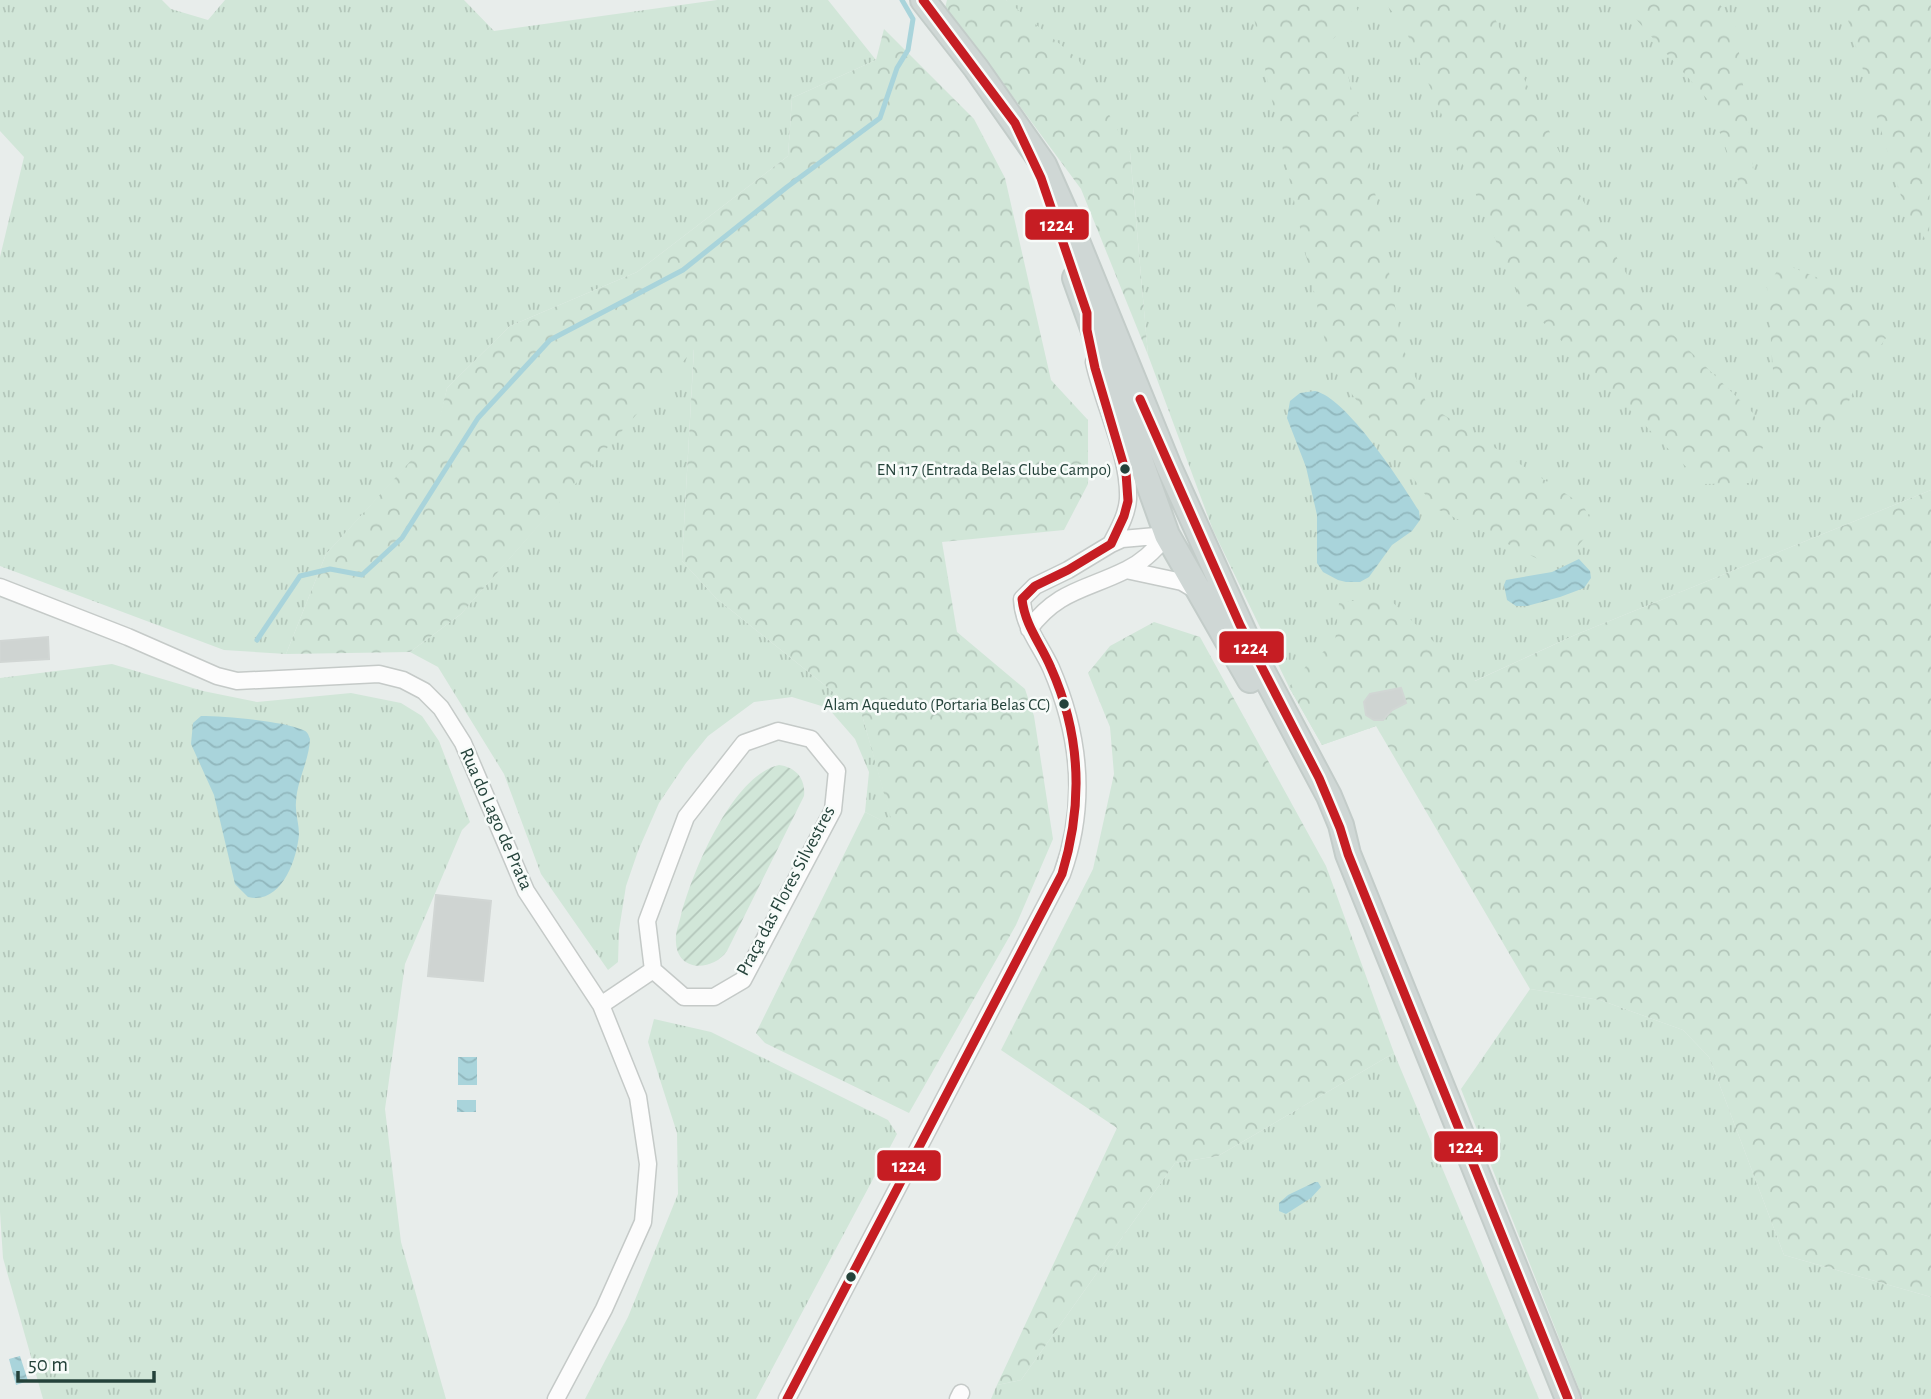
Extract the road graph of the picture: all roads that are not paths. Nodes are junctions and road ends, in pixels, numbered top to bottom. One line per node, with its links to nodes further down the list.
1 (923, 0): 2 (main road)
2 (1015, 123): 3 (main road); 4 (main road)
3 (1087, 313): 5 (main road); 6 (street)
4 (1178, 486): 5 (main road); 11 (main road)
5 (1167, 535): 6 (street); 7 (street); 9 (main road); 11 (main road)
6 (1111, 544): 10 (street)
7 (1126, 570): 9 (street); 10 (street)
8 (0, 587): 14 (street, Rua do Lago de Prata)
9 (1200, 592): 12 (main road)
10 (1029, 629): 16 (street)
11 (1255, 657): 12 (main road)
12 (1348, 854): 17 (main road)
13 (653, 970): 13 (street, Praça das Flores Silvestres); 14 (street)
14 (601, 1005): 15 (street, Rua do Lago de Prata)
15 (556, 1399)
16 (787, 1399)
17 (1568, 1399)

